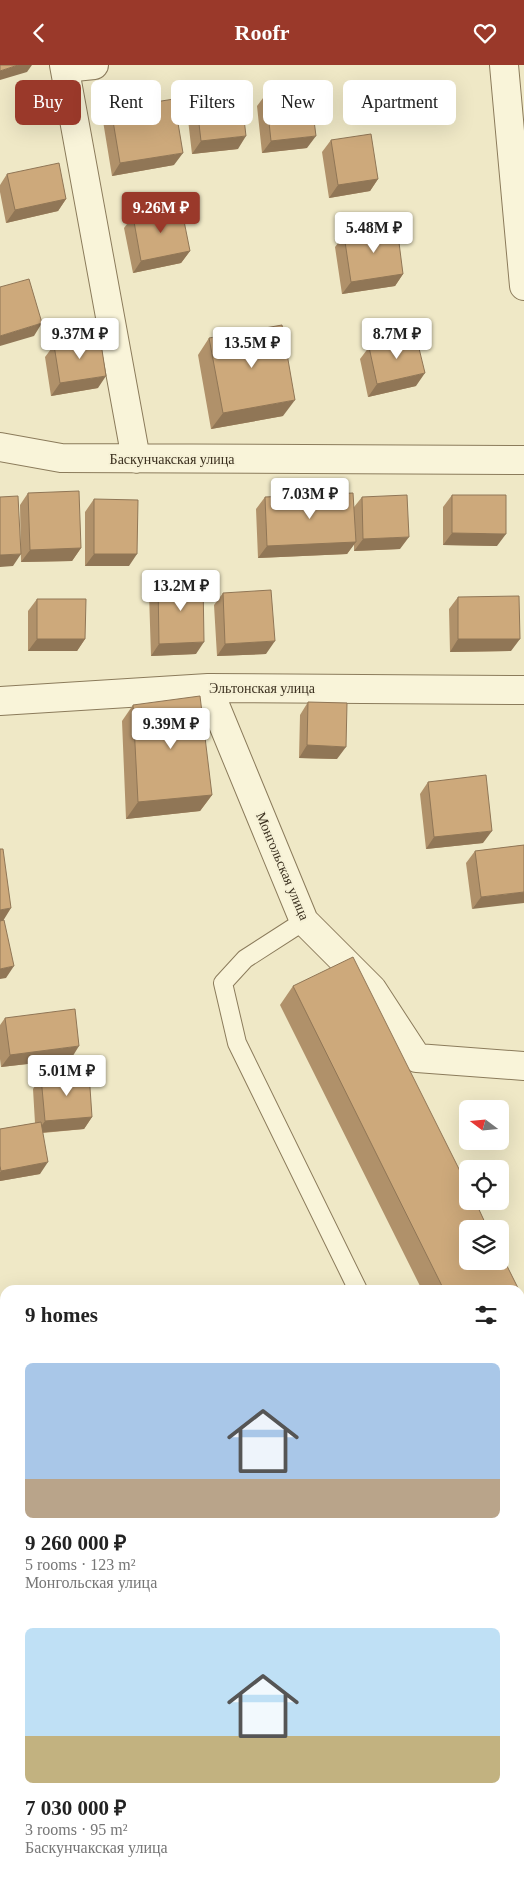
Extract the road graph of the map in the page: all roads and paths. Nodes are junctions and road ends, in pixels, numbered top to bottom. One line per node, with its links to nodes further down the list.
1 (94, 65): 2 (street)
2 (64, 66): 6 (street)
3 (511, 66): 4 (street)
4 (524, 287)
5 (0, 447): 6 (street, Баскунчакская улица)
6 (136, 459): 7 (street, Баскунчакская улица)
7 (524, 460)
8 (208, 688): 9 (street, Эльтонская улица); 10 (street, Эльтонская улица); 11 (street, Монгольская улица)
9 (524, 690)
10 (0, 701)
11 (304, 921): 12 (street, Монгольская улица); 13 (lane)
12 (524, 1066)
13 (356, 1285)

